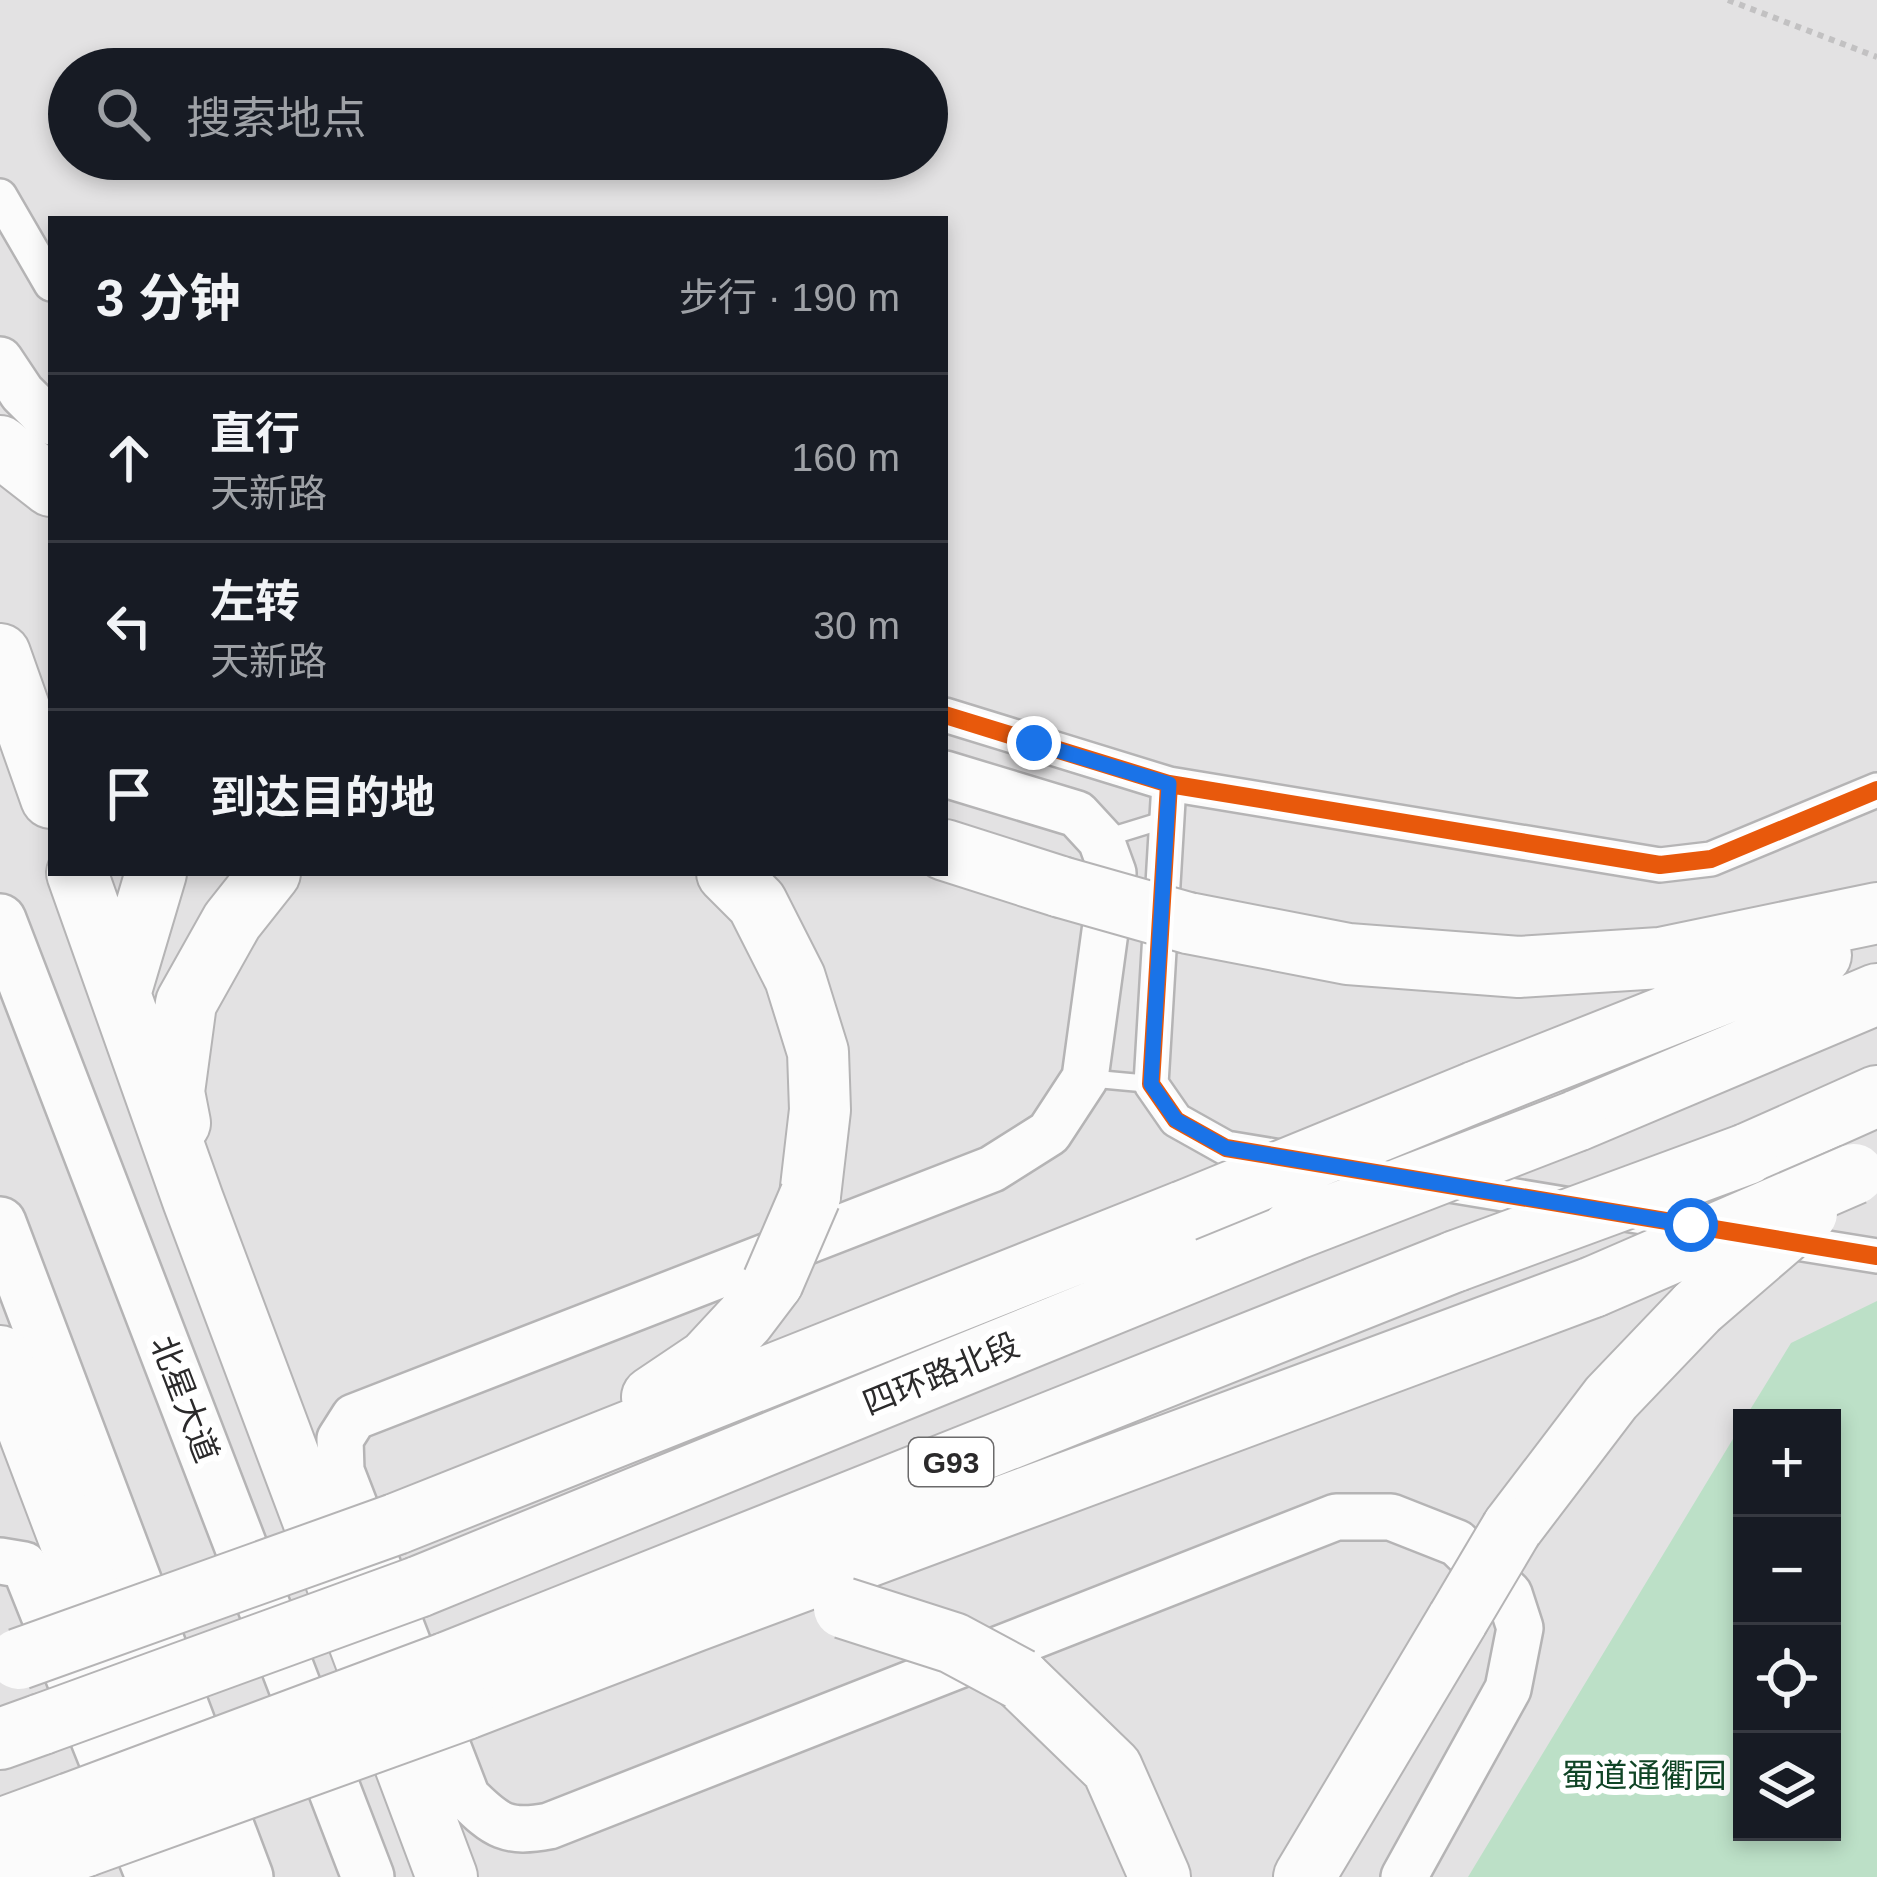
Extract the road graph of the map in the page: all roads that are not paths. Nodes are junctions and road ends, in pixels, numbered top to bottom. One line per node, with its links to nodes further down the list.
1 (0, 196): 2 (street)
2 (48, 279)
3 (0, 361): 4 (main road)
4 (38, 469)
5 (0, 654): 9 (highway)
6 (948, 716): 8 (street)
7 (948, 775): 12 (main road)
8 (1169, 784): 10 (street); 11 (street)
9 (48, 790)
10 (1877, 790)
11 (1167, 819): 12 (lane); 24 (street)
12 (1101, 840): 23 (main road)
13 (948, 851): 18 (highway, bridge)
14 (78, 876): 21 (highway)
15 (155, 876): 21 (highway)
16 (268, 876): 27 (highway)
17 (731, 876): 31 (highway, bridge)
18 (1877, 913)
19 (0, 920): 43 (main road, 北星大道)
20 (1877, 933): 31 (highway, bridge)
21 (120, 994): 27 (highway)
22 (1877, 994): 36 (highway, 四环路北段 / G93, bridge)
23 (1085, 1078): 24 (lane); 47 (main road)
24 (1151, 1084): 29 (street)
25 (1877, 1096): 35 (highway, G93, bridge)
26 (1865, 1168): 33 (highway, bridge); 46 (highway, bridge)
27 (193, 1200): 44 (highway)
28 (0, 1223): 42 (main road)
29 (1877, 1256)
30 (0, 1356): 41 (highway)
31 (575, 1450): 34 (highway, bridge)
32 (0, 1561): 40 (main road)
33 (695, 1621): 35 (highway); 45 (highway, bridge)
34 (10, 1663)
35 (454, 1687): 37 (highway, G93, bridge)
36 (21, 1731)
37 (79, 1825): 38 (highway, G93); 39 (highway)
38 (0, 1828)
39 (1, 1877)
40 (149, 1877)
41 (197, 1877)
42 (247, 1877)
43 (368, 1877)
44 (447, 1877)
45 (1160, 1877)
46 (1304, 1877)
47 (1404, 1877)

